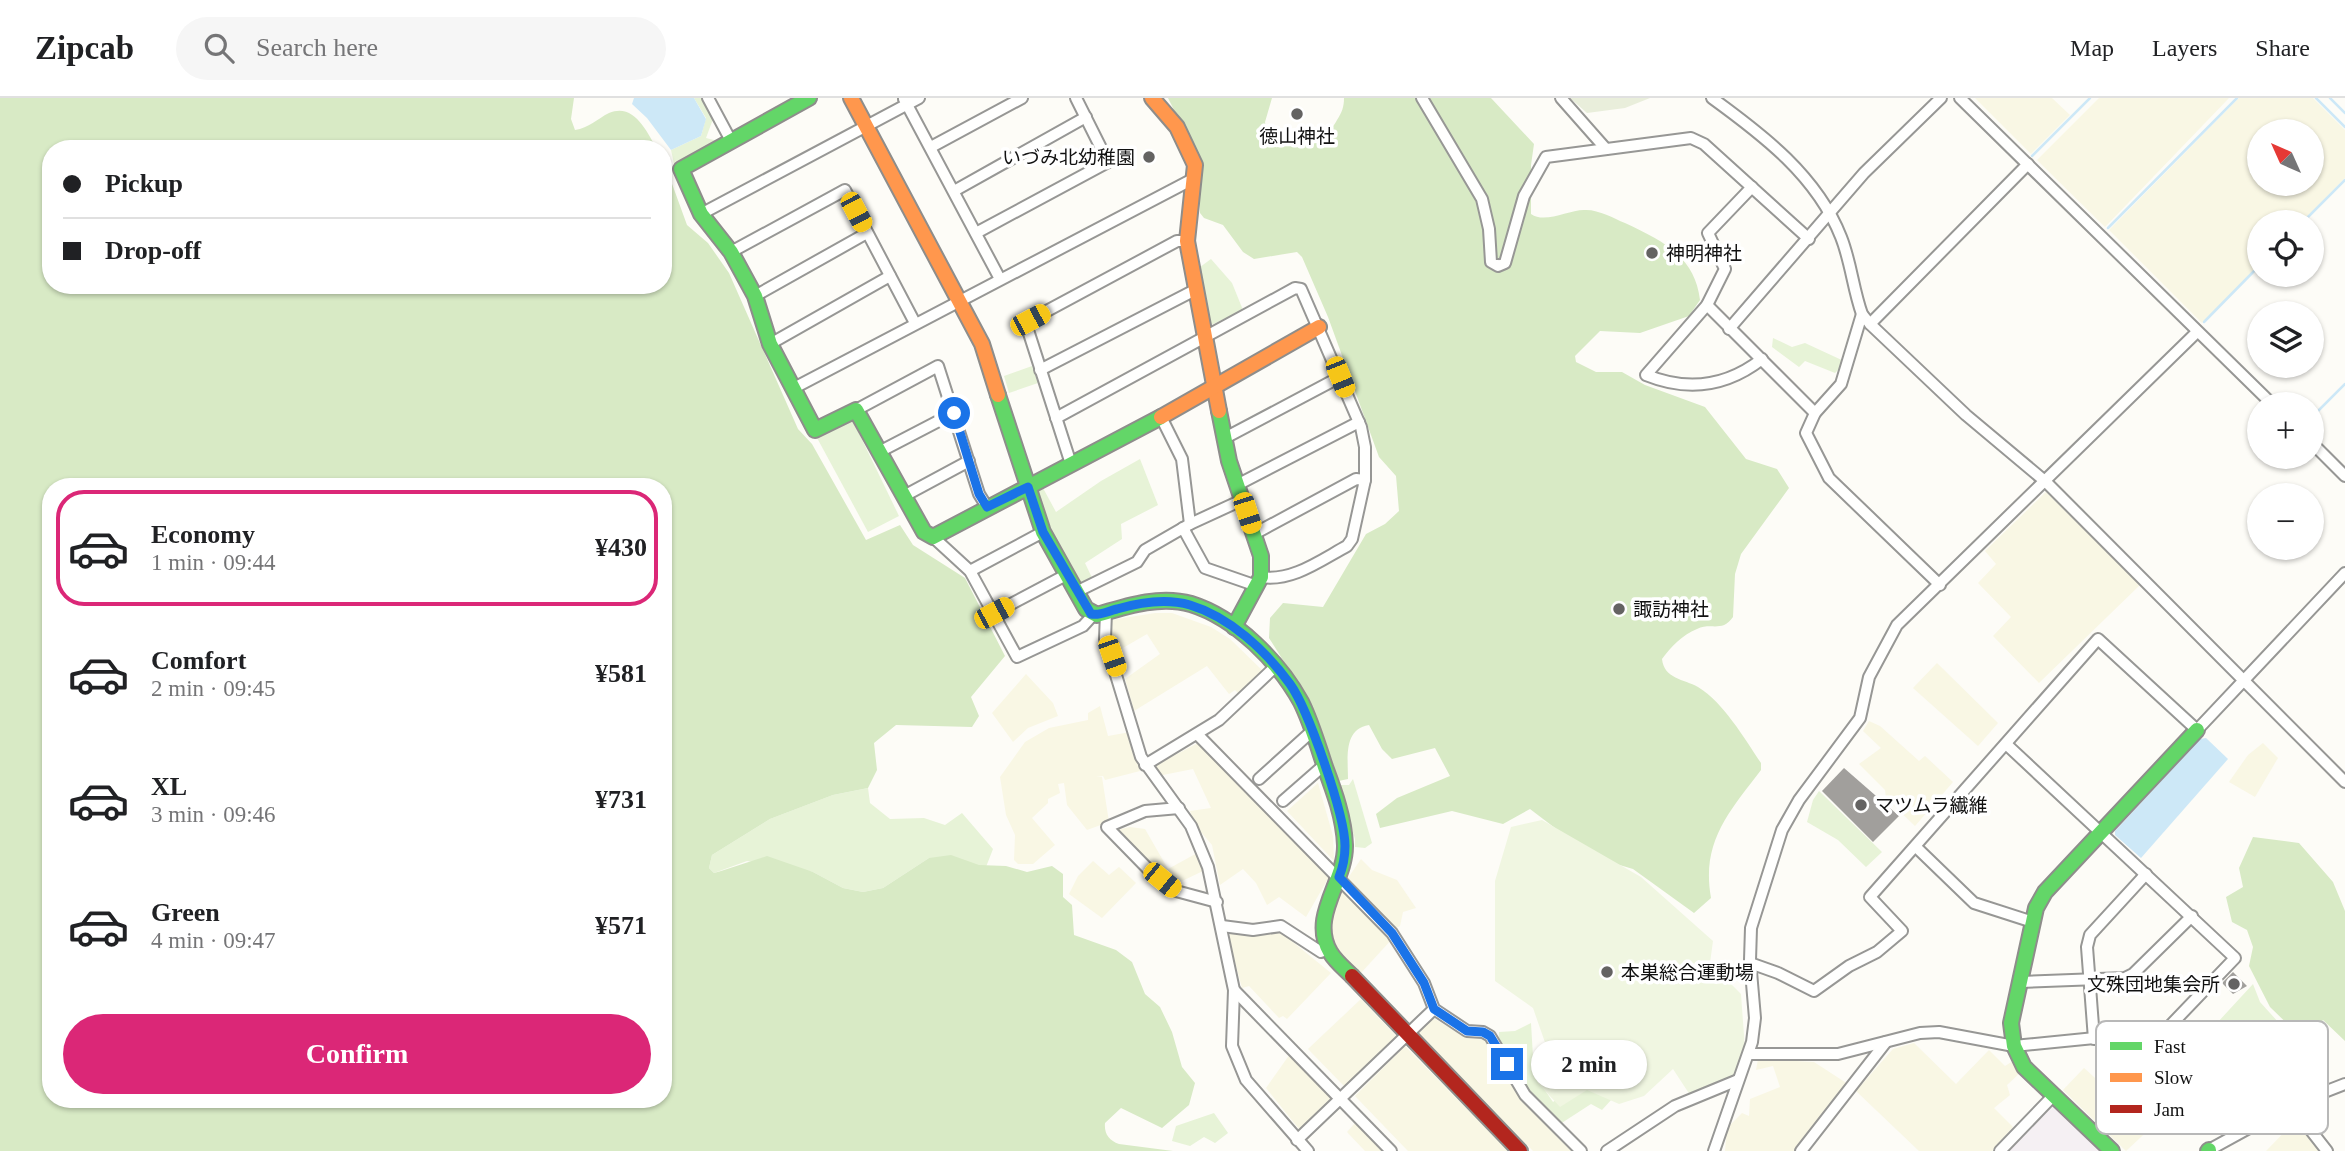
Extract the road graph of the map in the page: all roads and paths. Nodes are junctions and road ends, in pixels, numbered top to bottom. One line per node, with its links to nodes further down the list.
1 (708, 98): 16 (street)
2 (809, 98): 16 (street)
3 (851, 98): 15 (street)
4 (919, 98): 13 (street)
5 (1022, 98): 17 (street)
6 (1076, 98): 14 (street)
7 (1152, 98): 20 (street)
8 (1422, 98): 18 (street)
9 (1561, 98): 18 (street)
10 (1712, 98): 24 (street)
11 (1941, 98): 24 (street)
12 (1960, 98): 19 (street)
13 (905, 101): 15 (street); 17 (street)
14 (1086, 117): 22 (street); 26 (street)
15 (867, 126): 23 (street); 34 (street)
16 (730, 139): 23 (street)
17 (931, 148): 22 (street)
18 (1606, 149): 21 (street)
19 (2028, 164): 38 (street); 41 (street)
20 (1195, 178): 28 (street); 31 (street)
21 (1752, 187): 27 (street); 35 (street)
22 (954, 191): 26 (street)
23 (701, 214): 29 (street)
24 (1830, 215): 27 (street); 36 (street)
25 (867, 233): 29 (street); 30 (street); 33 (street)
26 (976, 233): 31 (street)
27 (1809, 239): 40 (street)
28 (1187, 241): 32 (street); 45 (street)
29 (731, 252): 33 (street)
30 (890, 276): 37 (street); 43 (street)
31 (1000, 279): 34 (street)
32 (1195, 290): 42 (street); 45 (street)
33 (755, 296): 43 (street)
34 (959, 300): 37 (street); 65 (street)
35 (1707, 305): 40 (street); 44 (street)
36 (1862, 314): 38 (street); 52 (street)
37 (915, 323): 47 (street)
38 (1870, 324): 63 (street)
39 (1319, 327): 42 (street); 46 (street); 48 (street)
40 (1729, 328): 44 (street)
41 (2197, 332): 49 (street); 63 (street)
42 (1204, 337): 48 (street); 54 (street)
43 (770, 344): 47 (street)
44 (1762, 359): 52 (street)
45 (1040, 370): 54 (street)
46 (1340, 377): 55 (street); 56 (street)
47 (793, 388): 50 (street)
48 (1214, 389): 53 (street); 56 (street)
49 (2260, 392)
50 (856, 410): 51 (street); 57 (street)
51 (954, 413): 57 (street); 59 (street)
52 (1815, 413): 77 (street)
53 (1161, 417): 60 (street); 69 (street)
54 (1056, 418): 60 (street)
55 (1359, 422): 62 (street); 64 (street)
56 (1223, 439): 64 (street)
57 (879, 452): 66 (street)
58 (2324, 455): 61 (street)
59 (969, 461): 66 (street); 68 (street)
60 (1071, 464): 65 (street)
61 (2345, 476)
62 (1365, 480): 71 (street); 76 (street)
63 (2046, 482): 77 (street); 83 (street)
64 (1237, 485): 67 (street)
65 (1028, 487): 68 (street); 70 (street)
66 (904, 496): 72 (street)
67 (1242, 500): 69 (street); 71 (street)
68 (987, 507): 72 (street)
69 (1186, 526): 76 (street); 78 (street)
70 (1043, 532): 73 (street); 75 (street)
71 (1254, 534): 76 (street)
72 (933, 537): 73 (street)
73 (970, 571): 79 (street)
74 (2345, 573): 83 (street)
75 (1066, 575): 78 (street); 79 (street)
76 (1259, 582): 81 (street)
77 (1940, 585): 103 (street)
78 (1076, 592): 80 (street)
79 (994, 613): 80 (street)
80 (1100, 613): 81 (street); 88 (street)
81 (1234, 627): 82 (street)
82 (1275, 667): 85 (street); 86 (street)
83 (2242, 680): 84 (street); 91 (street)
84 (2197, 730): 87 (street); 94 (street)
85 (1311, 732): 89 (street); 90 (street)
86 (1198, 735): 88 (street); 97 (street)
87 (2006, 744): 94 (street); 95 (street)
88 (1145, 765): 93 (street)
89 (1323, 766): 92 (street); 97 (street)
90 (1259, 779)
91 (2345, 782)
92 (1283, 801)
93 (1179, 808): 98 (street); 98 (street)
94 (2099, 834): 96 (street); 100 (street)
95 (1916, 847): 100 (street); 103 (street)
96 (2146, 874): 99 (street); 104 (street)
97 (1339, 877): 102 (street); 107 (street)
98 (1217, 902): 101 (street)
99 (2192, 916): 104 (street); 108 (street)
100 (2033, 922): 105 (street)
101 (1222, 926): 102 (street); 106 (street)
102 (1328, 949): 109 (street)
103 (1750, 963): 113 (street)
104 (2088, 980): 105 (street); 110 (street)
105 (2020, 982): 112 (street)
106 (1234, 990): 118 (street); 121 (street)
107 (1434, 1009): 109 (street); 125 (street)
108 (2175, 1021)
109 (1407, 1034): 118 (street); 124 (street)
110 (2094, 1039): 112 (street)
111 (1886, 1042): 112 (street); 113 (street); 128 (street)
112 (2014, 1046): 117 (street)
113 (1749, 1054): 114 (street)
114 (1738, 1080): 126 (street); 127 (street)
115 (2345, 1084): 116 (street)
116 (2328, 1091)
117 (2053, 1096): 129 (street); 130 (street)
118 (1341, 1099): 121 (street); 123 (street)
119 (2239, 1134): 131 (street)
120 (2314, 1134): 132 (street)
121 (1297, 1140): 122 (street)
122 (1308, 1151)
123 (1391, 1151)
124 (1520, 1151)
125 (1581, 1151)
126 (1607, 1151)
127 (1714, 1151)
128 (1801, 1151)
129 (2000, 1151)
130 (2112, 1151)
131 (2208, 1151)
132 (2327, 1151)

